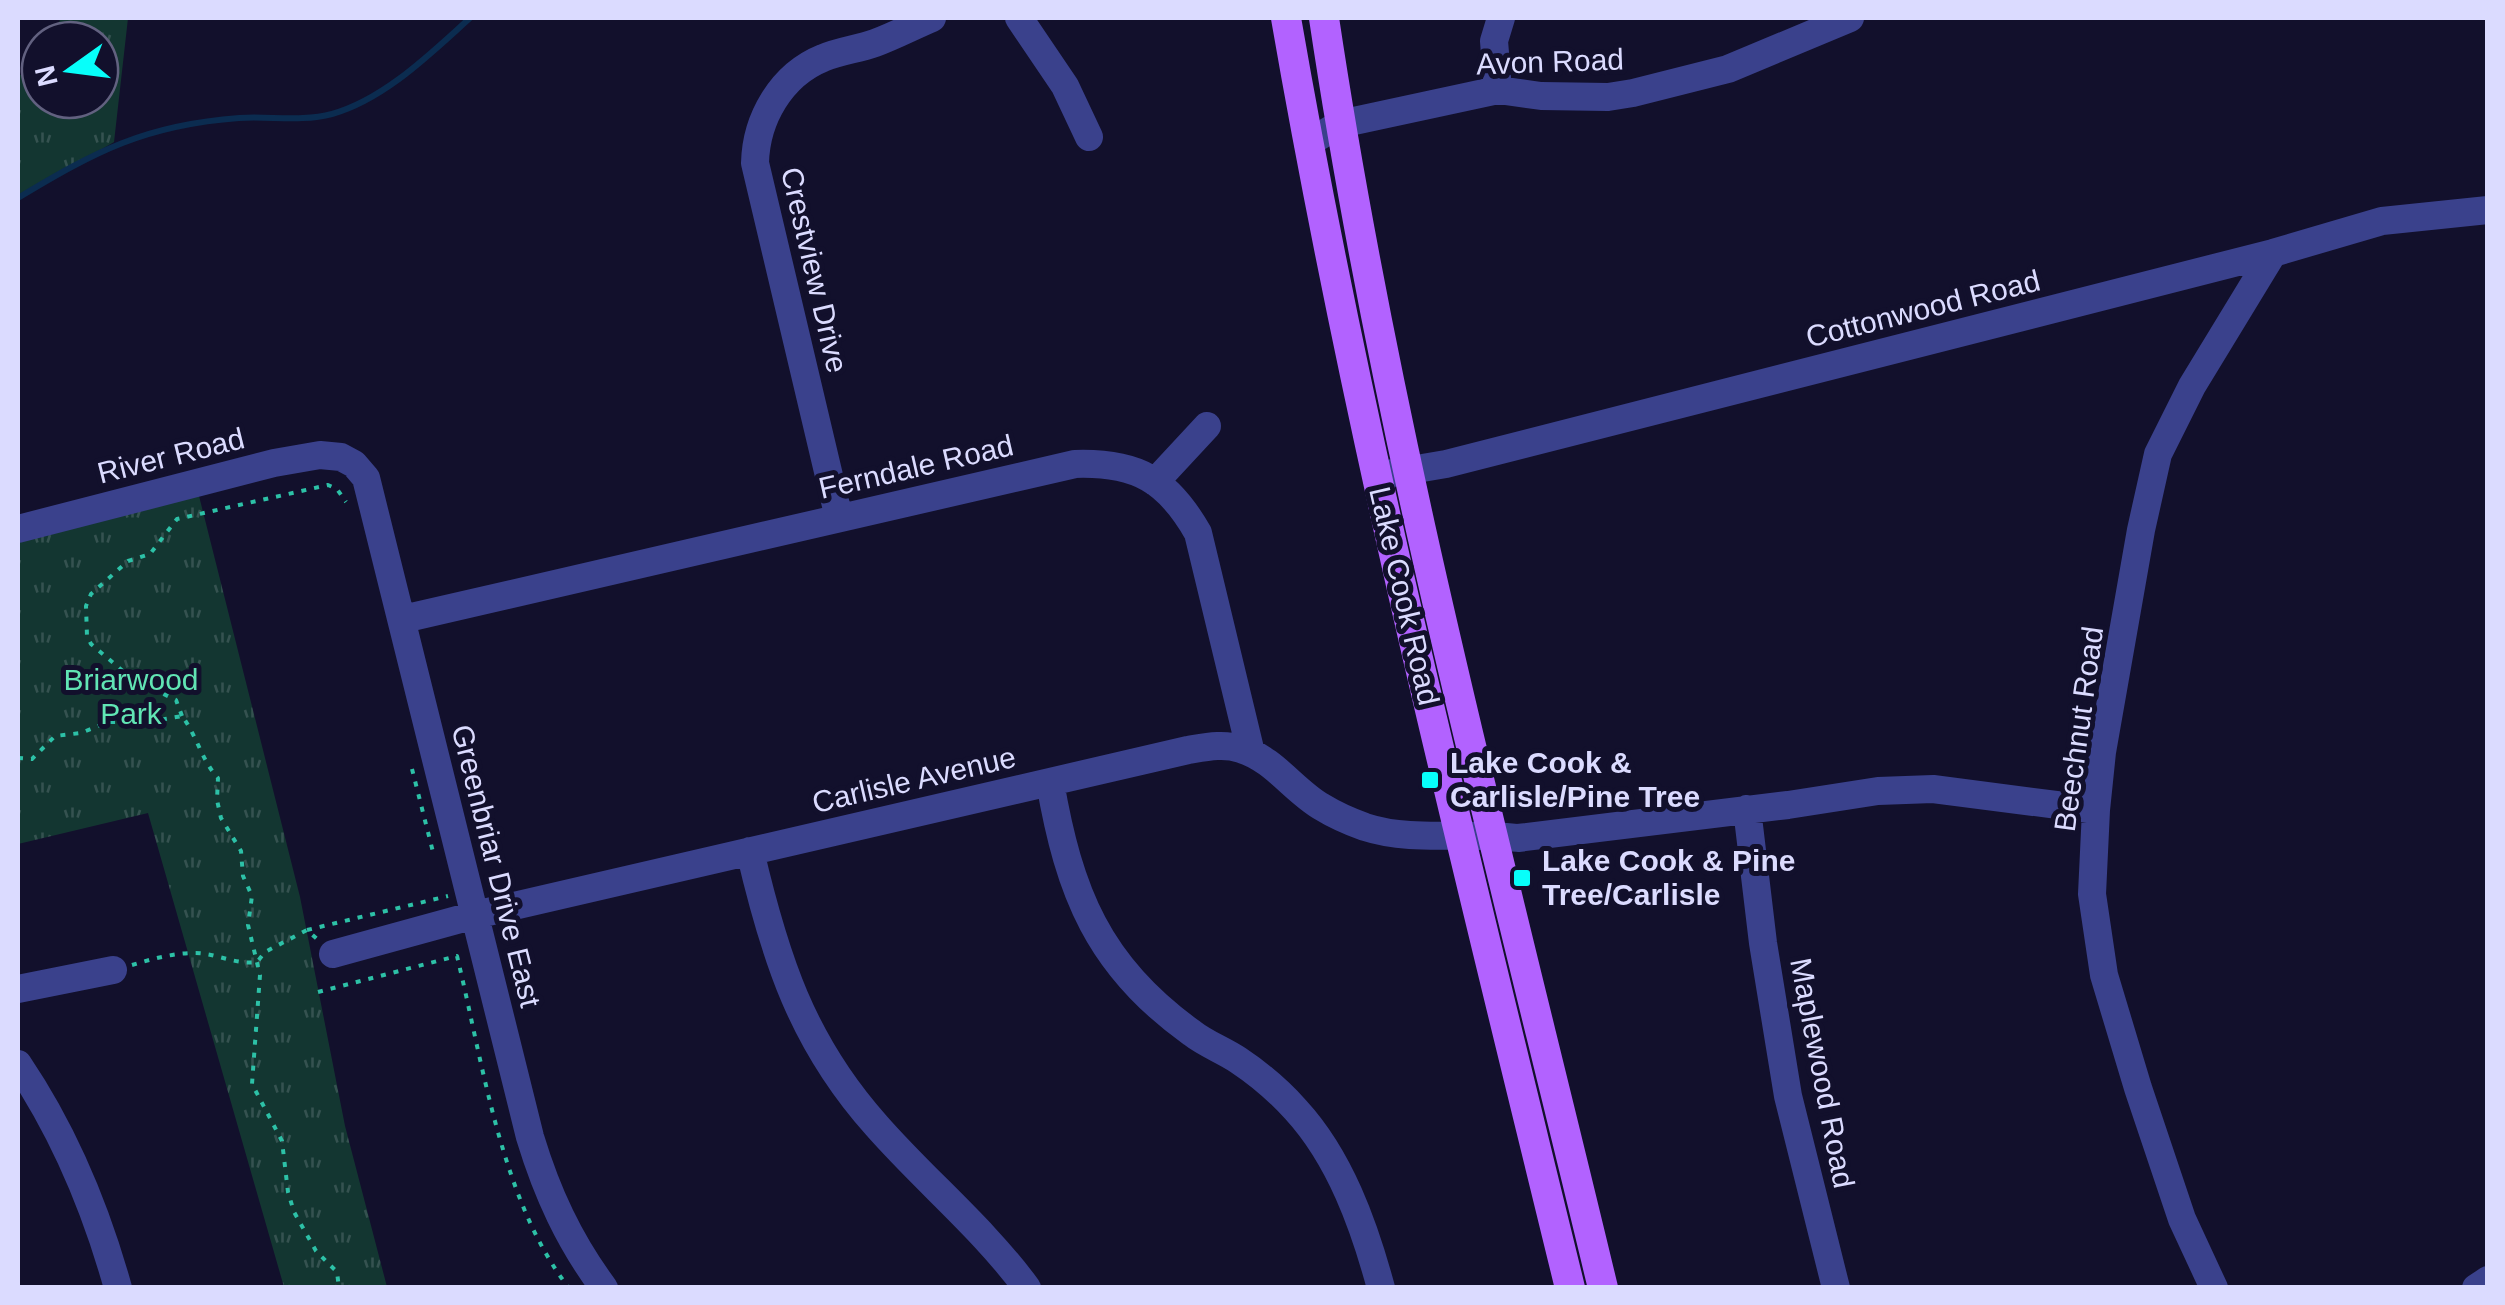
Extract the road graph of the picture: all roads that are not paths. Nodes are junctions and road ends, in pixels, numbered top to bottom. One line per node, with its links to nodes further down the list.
1 (932, 18): 18 (street, Crestview Drive)
2 (1019, 18): 9 (street)
3 (1286, 18): 10 (main road, Lake Cook Road)
4 (1324, 18): 8 (main road, Lake Cook Road)
5 (1500, 18): 7 (street)
6 (1850, 18): 7 (street, Avon Road)
7 (1498, 90): 8 (street, Avon Road)
8 (1340, 124): 10 (street, Avon Road); 15 (main road, Lake Cook Road)
9 (1089, 137)
10 (1308, 143): 16 (main road, Lake Cook Road)
11 (2488, 210): 12 (street, Cottonwood Road)
12 (2274, 254): 15 (street, Cottonwood Road); 24 (street, Beechnut Road)
13 (1207, 426): 17 (street)
14 (341, 457): 19 (street, River Road); 20 (street, Greenbriar Drive East)
15 (1409, 470): 16 (street, Cottonwood Road); 26 (main road, Lake Cook Road)
16 (1376, 476): 25 (main road, Lake Cook Road)
17 (1155, 482): 18 (street, Ferndale Road); 21 (street, Ferndale Road)
18 (839, 518): 20 (street, Ferndale Road)
19 (18, 529)
20 (403, 620): 28 (street, Greenbriar Drive East)
21 (1251, 753): 22 (street, Carlisle Avenue); 25 (street)
22 (1050, 782): 27 (street, Carlisle Avenue); 37 (street)
23 (1747, 809): 24 (street); 26 (street); 40 (street, Maplewood Road)
24 (2096, 810): 41 (street, Beechnut Road)
25 (1460, 835): 26 (street); 38 (main road, Lake Cook Road)
26 (1493, 835): 39 (main road, Lake Cook Road)
27 (750, 852): 28 (street, Carlisle Avenue); 36 (street)
28 (475, 916): 29 (street, Carlisle Avenue); 35 (street, Greenbriar Drive East)
29 (333, 954)
30 (113, 970): 31 (street)
31 (18, 989)
32 (18, 1064): 34 (street)
33 (2488, 1280): 42 (street)
34 (118, 1288)
35 (604, 1288)
36 (1027, 1288)
37 (1381, 1288)
38 (1570, 1288)
39 (1603, 1288)
40 (1836, 1288)
41 (2214, 1288)
42 (2476, 1288)

